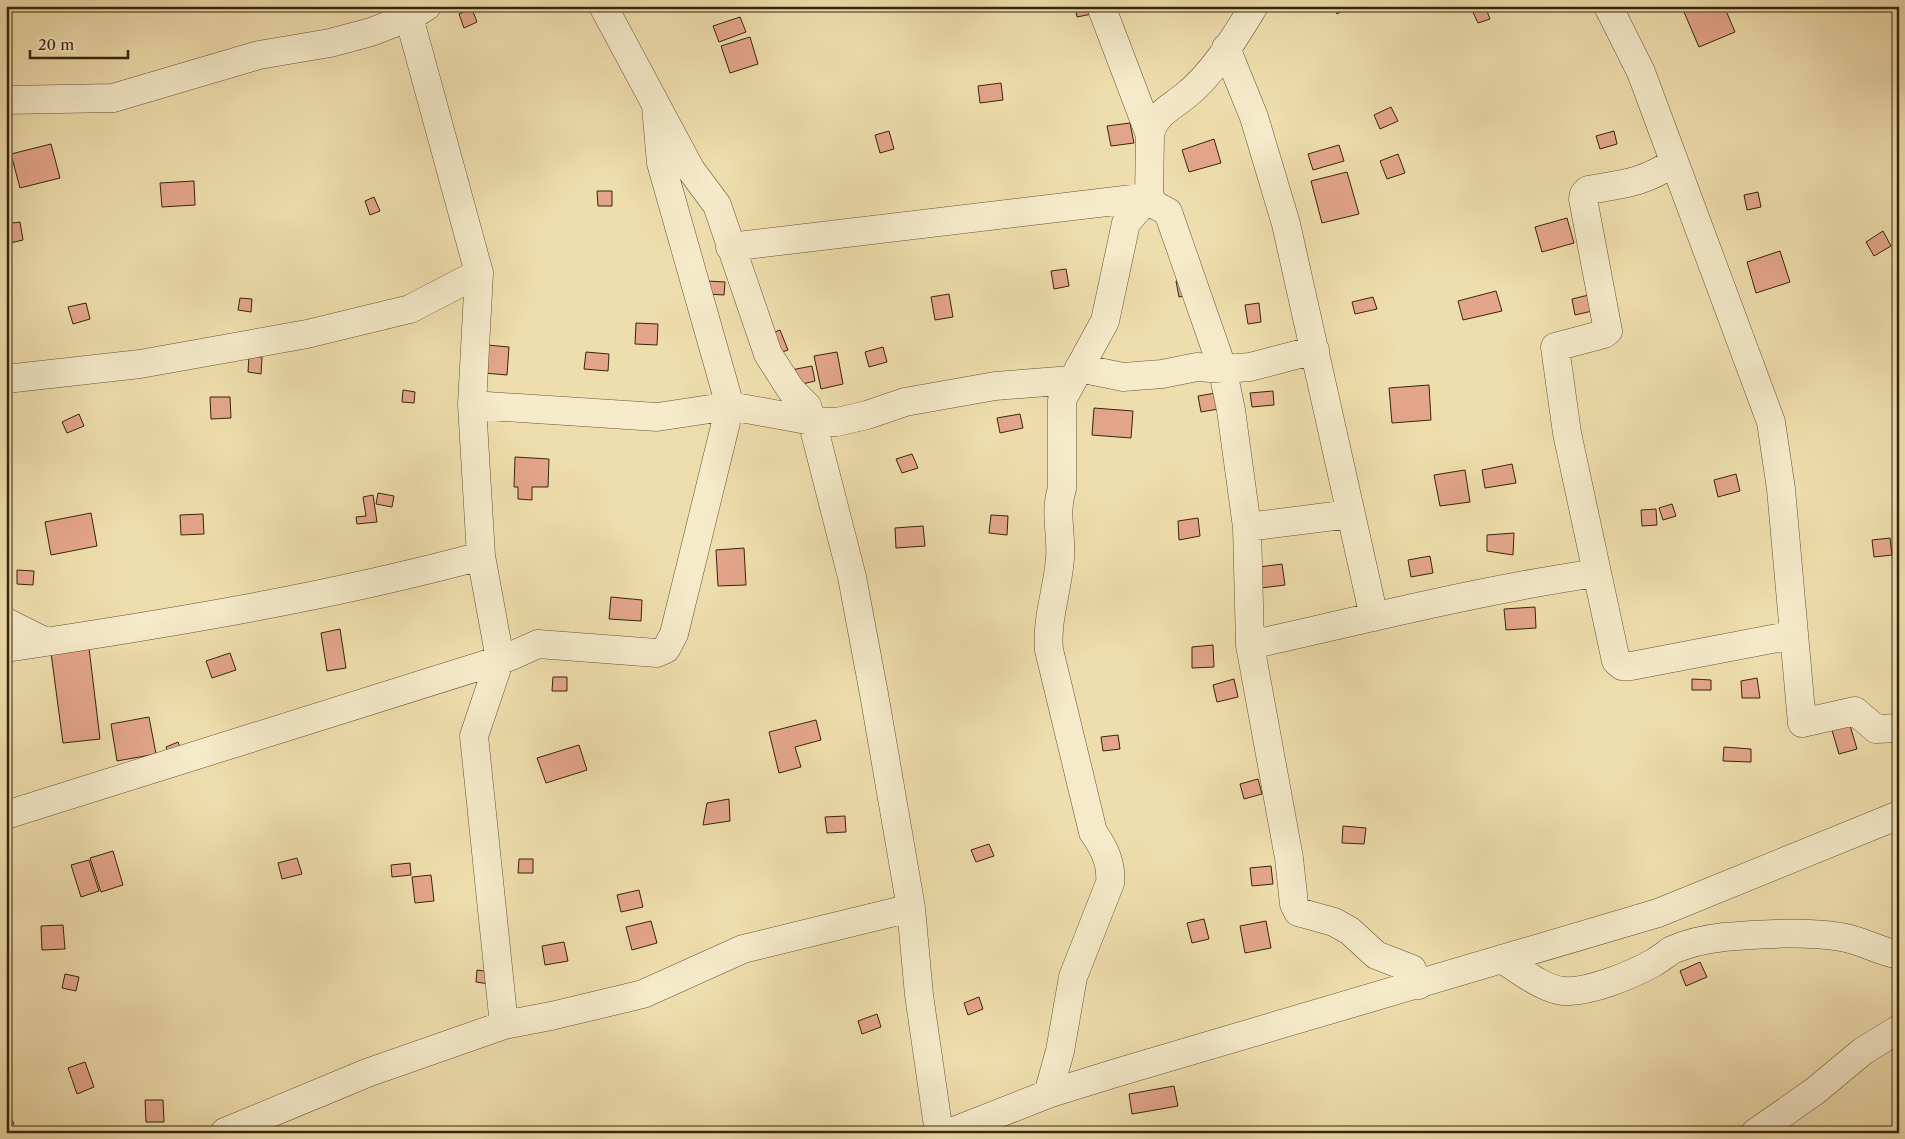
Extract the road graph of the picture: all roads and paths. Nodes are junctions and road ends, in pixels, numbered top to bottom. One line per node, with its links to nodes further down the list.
1 (603, 6): 8 (street)
2 (1101, 6): 9 (street)
3 (1254, 6): 6 (street)
4 (1608, 6): 10 (street)
5 (414, 10): 7 (street); 13 (street)
6 (1226, 48): 9 (street); 14 (street)
7 (6, 100)
8 (656, 106): 12 (street); 19 (street)
9 (1150, 135): 11 (street)
10 (1674, 162): 24 (street); 27 (street)
11 (1149, 197): 12 (street); 15 (street); 16 (street)
12 (730, 247): 20 (street)
13 (479, 273): 17 (street); 18 (street)
14 (1315, 350): 15 (street); 21 (street)
15 (1222, 367): 16 (street); 22 (street)
16 (1076, 374): 20 (street); 41 (street)
17 (6, 379)
18 (472, 404): 19 (street); 23 (street)
19 (730, 406): 20 (street); 31 (street)
20 (812, 421): 35 (street)
21 (1350, 514): 22 (street); 25 (street)
22 (1247, 528): 29 (street)
23 (481, 556): 28 (street); 31 (street)
24 (1597, 573): 25 (street); 27 (street)
25 (1374, 617): 29 (street)
26 (6, 622): 28 (street)
27 (1793, 635): 32 (street)
28 (46, 642): 30 (street)
29 (1250, 645): 38 (street)
30 (6, 648)
31 (500, 658): 33 (street); 39 (street)
32 (1899, 728)
33 (6, 815)
34 (1899, 815): 37 (street)
35 (911, 908): 39 (street); 43 (street)
36 (1899, 955): 37 (street)
37 (1503, 960): 38 (street)
38 (1420, 985): 41 (street)
39 (504, 1025): 42 (street)
40 (1899, 1029): 45 (street)
41 (1048, 1094): 44 (street)
42 (225, 1132)
43 (939, 1133)
44 (949, 1133)
45 (1755, 1133)

